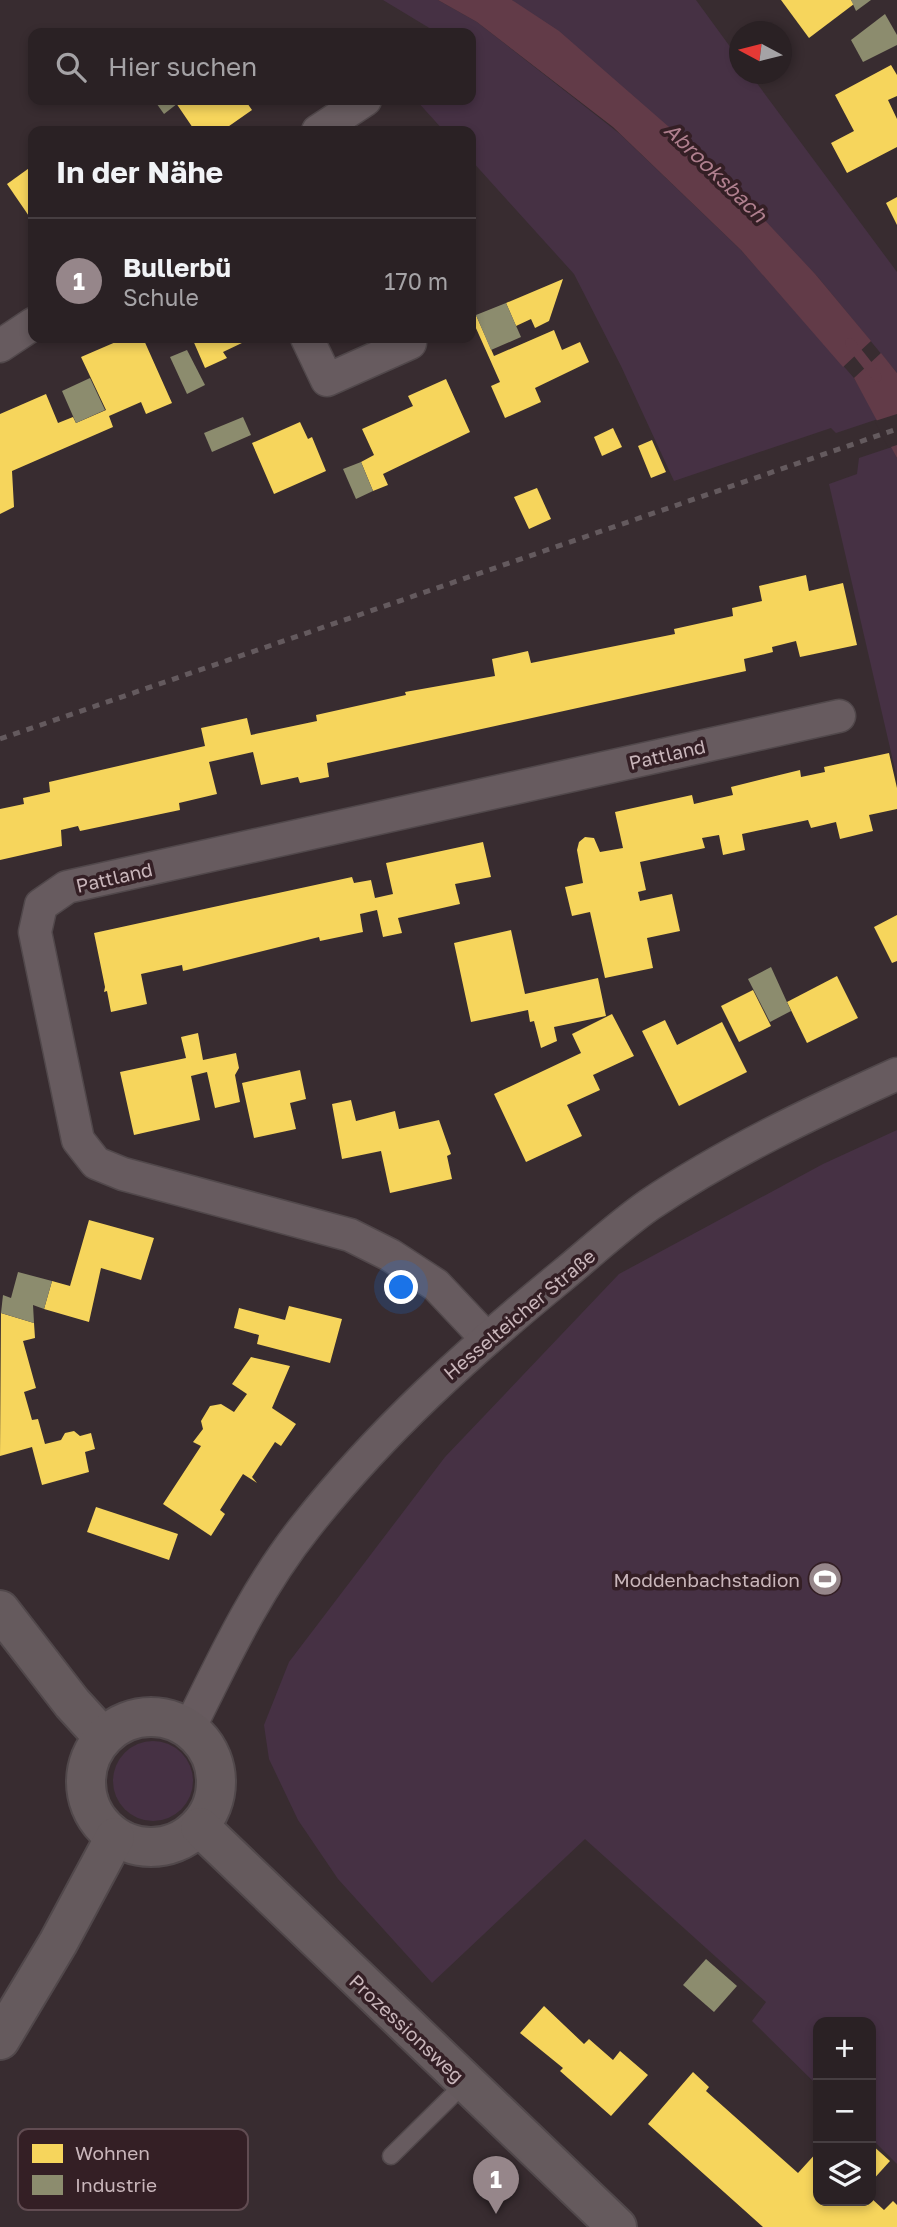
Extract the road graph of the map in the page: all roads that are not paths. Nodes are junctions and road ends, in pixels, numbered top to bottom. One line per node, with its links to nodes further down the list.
1 (357, 105): 2 (street)
2 (326, 126)
3 (28, 327): 6 (street)
4 (309, 343): 5 (street)
5 (410, 343)
6 (0, 346)
7 (839, 716): 9 (street, Pattland)
8 (897, 1074): 9 (street, Hesselteicher Straße)
9 (486, 1338): 11 (street, Hesselteicher Straße)
10 (0, 1611): 12 (street)
11 (190, 1727): 12 (street); 13 (street)
12 (103, 1737): 14 (street)
13 (200, 1827): 14 (street); 16 (street, Prozessionsweg)
14 (115, 1838): 15 (street)
15 (0, 2040)
16 (465, 2083): 17 (lane); 18 (street, Prozessionsweg)
17 (391, 2156)
18 (617, 2227)

